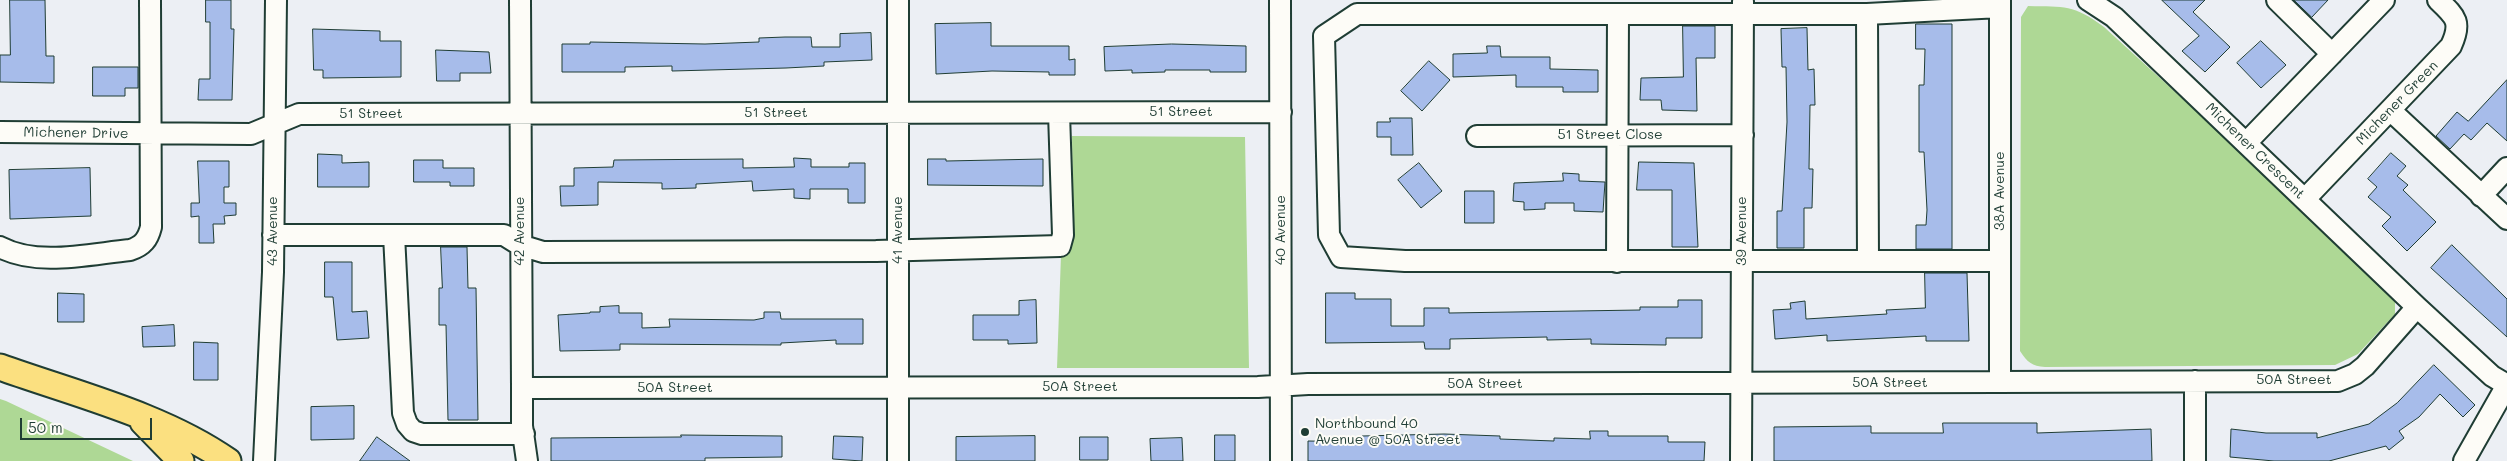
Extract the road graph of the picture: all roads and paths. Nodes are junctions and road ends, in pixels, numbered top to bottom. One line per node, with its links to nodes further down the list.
1 (150, 0): 22 (street)
2 (276, 0): 20 (street, 43 Avenue)
3 (520, 0): 17 (street, 42 Avenue)
4 (898, 0): 18 (street, 41 Avenue)
5 (1280, 0): 16 (street, 40 Avenue)
6 (2088, 0): 26 (street, Michener Crescent)
7 (2277, 0): 14 (street)
8 (2384, 0): 14 (street)
9 (2438, 0): 15 (street, Michener Green)
10 (2000, 4): 13 (street); 38 (street, 38A Avenue)
11 (1743, 7): 12 (street); 13 (street); 24 (street, 39 Avenue)
12 (1618, 14): 23 (street); 39 (street)
13 (1867, 14): 37 (street)
14 (2332, 54): 26 (street)
15 (2390, 110): 28 (street); 29 (street, Michener Green)
16 (1281, 112): 19 (street, 51 Street); 46 (street, 40 Avenue)
17 (520, 113): 18 (street, 51 Street); 20 (street, 51 Street); 33 (street, 42 Avenue)
18 (898, 113): 19 (street, 51 Street); 35 (street, 41 Avenue)
19 (1059, 113): 35 (street)
20 (274, 124): 22 (street, Michener Drive); 31 (street, 43 Avenue)
21 (0, 132): 22 (street, Michener Drive)
22 (151, 134): 34 (street)
23 (1616, 134): 24 (street, 51 Street Close); 25 (street, 51 Street Close); 39 (street)
24 (1743, 135): 36 (street, 39 Avenue)
25 (1477, 136)
26 (2246, 143): 29 (street, Michener Crescent)
27 (2507, 168): 28 (street)
28 (2481, 196): 30 (street)
29 (2305, 199): 40 (street, Michener Crescent)
30 (2507, 219)
31 (274, 235): 32 (street); 53 (street, 43 Avenue)
32 (394, 235): 33 (street); 50 (street)
33 (520, 245): 35 (street); 48 (street, 42 Avenue)
34 (0, 247)
35 (898, 250): 47 (street, 41 Avenue)
36 (1742, 261): 37 (street); 39 (street); 44 (street, 39 Avenue)
37 (1868, 261): 38 (street)
38 (2000, 261): 43 (street, 38A Avenue)
39 (1617, 262)
40 (2417, 307): 42 (street, 50A Street); 45 (street, Michener Crescent)
41 (0, 367): 49 (main road)
42 (2195, 381): 43 (street, 50A Street); 58 (street)
43 (2000, 382): 44 (street, 50A Street)
44 (1741, 384): 46 (street, 50A Street); 57 (street, 39 Avenue)
45 (2507, 385): 59 (street)
46 (1281, 386): 47 (street, 50A Street); 56 (street, 40 Avenue)
47 (898, 387): 48 (street, 50A Street); 55 (street, 41 Avenue)
48 (522, 388): 50 (street, 42 Avenue)
49 (136, 415): 51 (main road); 52 (main road)
50 (524, 434): 54 (street, 42 Avenue)
51 (181, 461)
52 (228, 461)
53 (264, 461)
54 (527, 461)
55 (898, 461)
56 (1281, 461)
57 (1741, 461)
58 (2195, 461)
59 (2464, 461)

